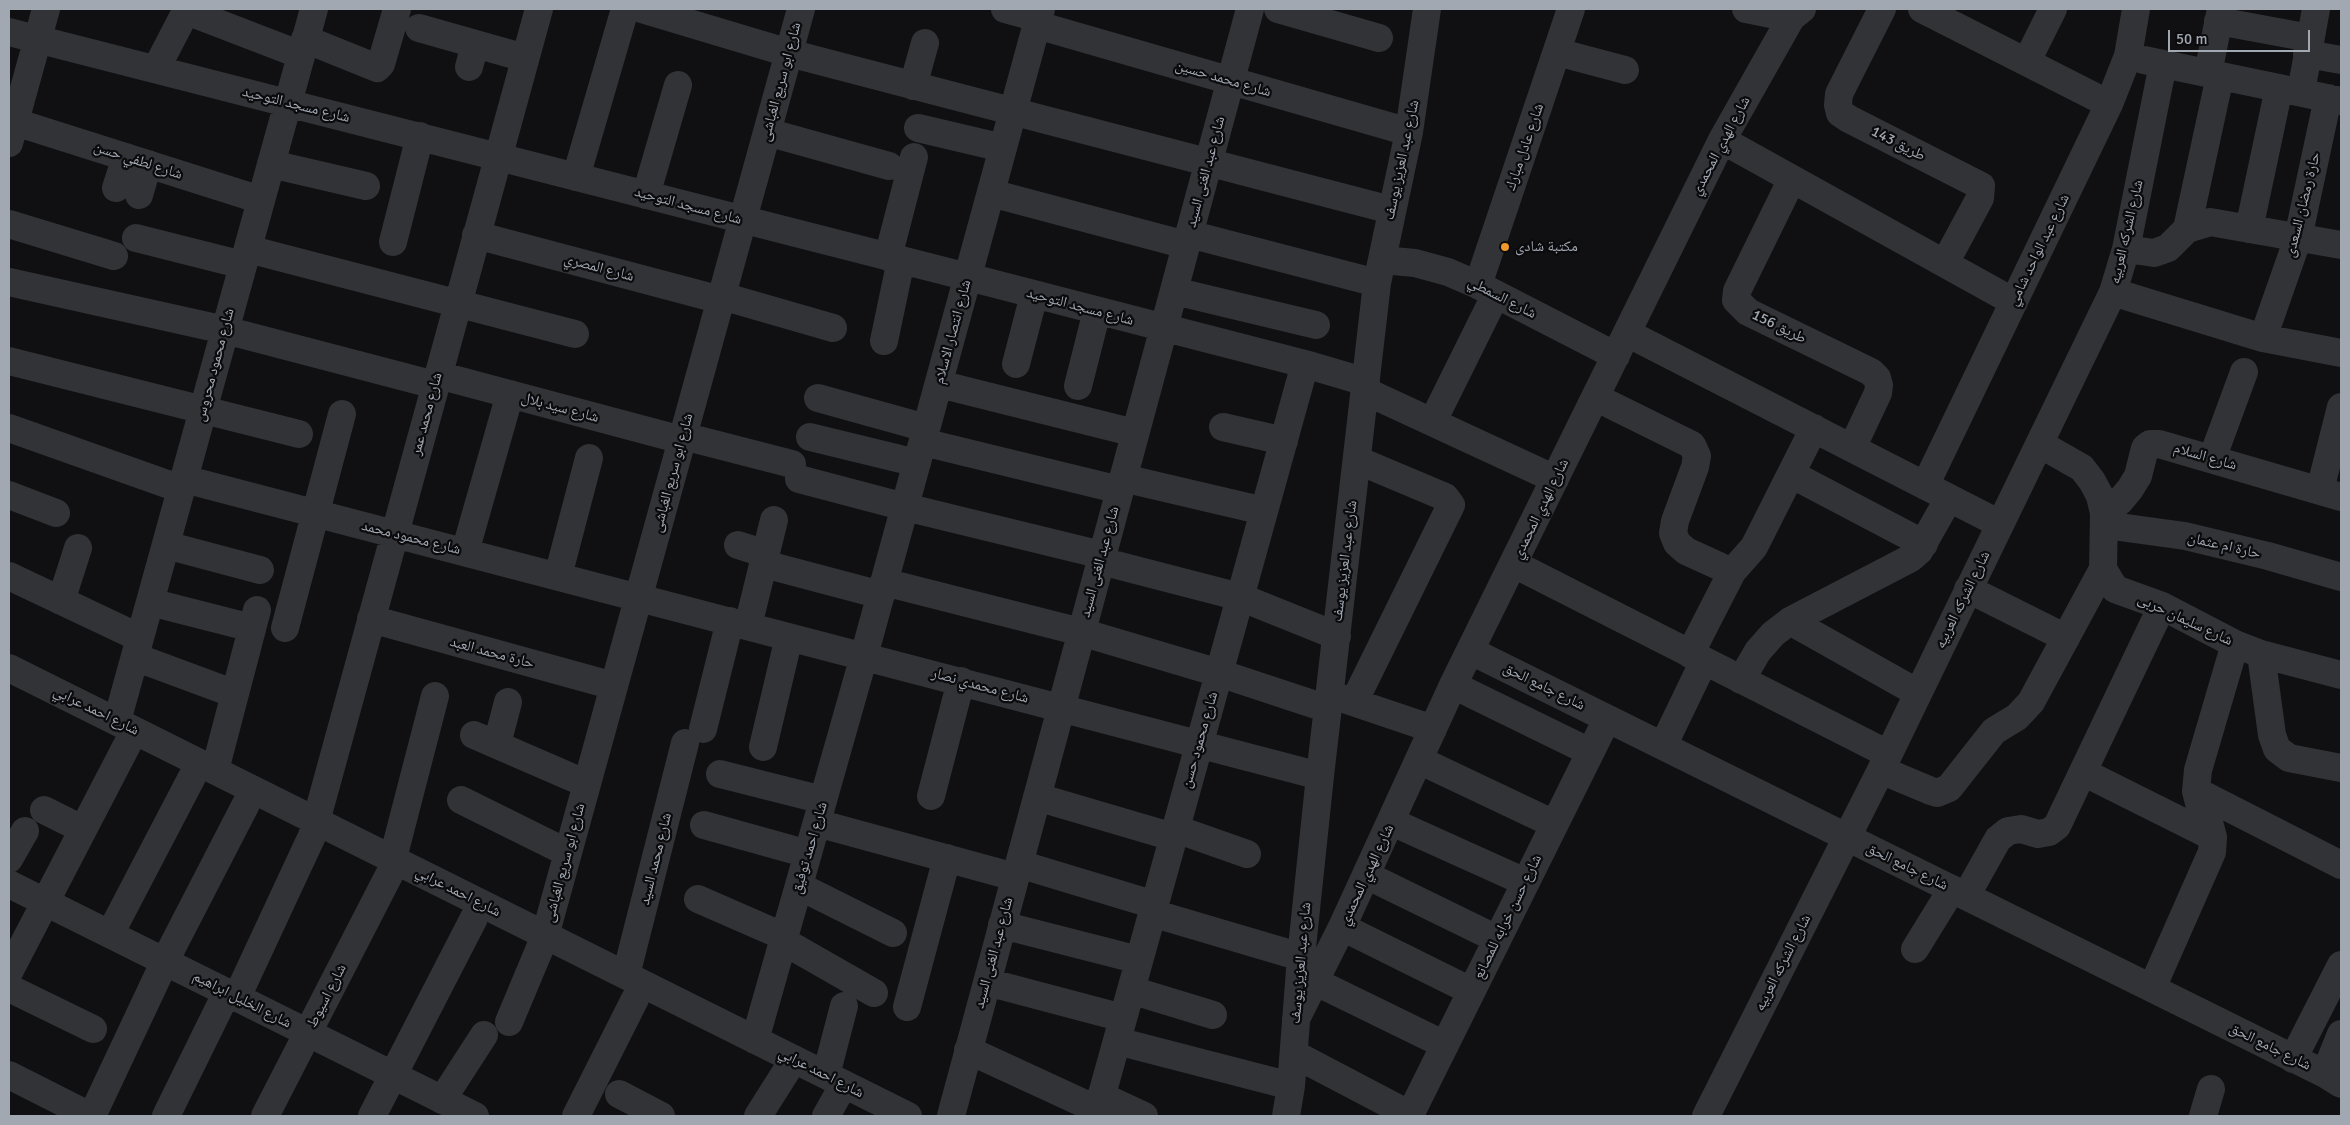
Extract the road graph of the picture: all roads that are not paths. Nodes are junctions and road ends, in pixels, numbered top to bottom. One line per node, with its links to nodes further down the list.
1 (46, 9): 25 (street)
2 (314, 9): 29 (street, شارع محمود محروس)
3 (397, 9): 29 (street)
4 (539, 9): 33 (street, شارع محمد عمر)
5 (625, 9): 61 (street)
6 (642, 9): 31 (street)
7 (801, 9): 31 (street, شارع ابو سريع الغباشى)
8 (1005, 9): 22 (street, شارع محمد حسين)
9 (1250, 9): 40 (street, شارع عبد الغنى السيد)
10 (1278, 9): 26 (street)
11 (1427, 9): 51 (street, شارع عبد العزيز يوسف)
12 (1571, 9): 30 (street, شارع عادل مبارك)
13 (1746, 9): 19 (street)
14 (1882, 9): 83 (street, طريق 143)
15 (2053, 9): 35 (street)
16 (2136, 9): 32 (street, شارع عبد الواحد شامي)
17 (2316, 9): 28 (street)
18 (1938, 12): 35 (street)
19 (1796, 13): 53 (street, شارع الهدي المحمدي)
20 (2220, 15): 28 (street); 39 (street)
21 (225, 17): 29 (street); 37 (street)
22 (1039, 17): 40 (street, شارع محمد حسين); 47 (street, شارع انتصار الاسلام)
23 (419, 28): 33 (street)
24 (9, 32): 25 (street, شارع مسجد التوحيد)
25 (38, 38): 37 (street, شارع مسجد التوحيد); 49 (street)
26 (1379, 38)
27 (925, 43): 42 (street)
28 (2309, 46): 34 (street); 43 (street)
29 (303, 47): 45 (street, شارع محمود محروس)
30 (1557, 52): 38 (street); 87 (street, شارع عادل مبارك)
31 (789, 53): 42 (street); 50 (street, شارع ابو سريع الغباشى)
32 (2128, 56): 36 (street); 46 (street, شارع عبد الواحد شامي)
33 (525, 58): 55 (street, شارع محمد عمر)
34 (2341, 60)
35 (2027, 61): 46 (street)
36 (2163, 64): 39 (street); 79 (street, شارع الشركه العربيه)
37 (156, 69): 45 (street, شارع مسجد التوحيد)
38 (1625, 70)
39 (2214, 75): 43 (street); 71 (street)
40 (1230, 81): 51 (street, شارع محمد حسين); 59 (street, شارع عبد الغنى السيد)
41 (678, 86): 66 (street)
42 (913, 86): 47 (street)
43 (2290, 90): 44 (street); 72 (street)
44 (2335, 99): 75 (street, حارة رمضان السعدى)
45 (288, 102): 52 (street, شارع مسجد التوحيد); 58 (street, شارع محمود محروس)
46 (2109, 104): 92 (street, شارع عبد الواحد شامي)
47 (1013, 112): 54 (street, شارع انتصار الاسلام); 59 (street)
48 (918, 128): 54 (street)
49 (12, 132): 57 (street, شارع لطفي حسن)
50 (767, 132): 60 (street); 69 (street, شارع ابو سريع الغباشى)
51 (1409, 132): 68 (street, شارع عبد العزيز يوسف)
52 (420, 136): 55 (street, شارع مسجد التوحيد); 77 (street)
53 (1722, 140): 62 (street); 102 (street, شارع الهدي المحمدي)
54 (1003, 148): 65 (street, شارع انتصار الاسلام)
55 (498, 156): 61 (street, شارع مسجد التوحيد); 73 (street, شارع محمد عمر)
56 (914, 157): 82 (street)
57 (137, 160): 64 (street); 67 (street, شارع لطفي حسن)
58 (271, 164): 63 (street); 67 (street, شارع محمود محروس)
59 (1208, 164): 68 (street); 76 (street, شارع عبد الغنى السيد)
60 (889, 166)
61 (576, 177): 66 (street, شارع مسجد التوحيد)
62 (1792, 178): 83 (street); 129 (street, طريق 156)
63 (366, 186)
64 (128, 192)
65 (991, 193): 76 (street, شارع السمطي); 85 (street, شارع انتصار الاسلام)
66 (646, 195): 69 (street, شارع مسجد التوحيد)
67 (261, 200): 81 (street, شارع محمود محروس)
68 (1391, 210): 84 (street, شارع عبد العزيز يوسف)
69 (743, 220): 82 (street, شارع مسجد التوحيد); 91 (street, شارع ابو سريع الغباشى)
70 (9, 224): 80 (street)
71 (2187, 229): 72 (street); 79 (street)
72 (2249, 229): 75 (street)
73 (476, 235): 91 (street, شارع المصري); 93 (street, شارع محمد عمر)
74 (136, 238): 81 (street)
75 (2298, 238): 78 (street); 100 (street, حارة رمضان السعدى)
76 (1187, 240): 84 (street, شارع السمطي); 88 (street, شارع عبد الغنى السيد)
77 (393, 242)
78 (2341, 245)
79 (2126, 249): 89 (street, شارع الشركه العربيه)
80 (114, 256)
81 (245, 257): 93 (street); 98 (street, شارع محمود محروس)
82 (894, 258): 85 (street, شارع مسجد التوحيد); 101 (street)
83 (1945, 263): 92 (street)
84 (1379, 272): 87 (street, شارع السمطي); 111 (street, شارع عبد العزيز يوسف)
85 (968, 277): 90 (street, شارع مسجد التوحيد); 109 (street, شارع انتصار الاسلام)
86 (9, 282): 98 (street, شارع سيد بلال)
87 (1487, 290): 102 (street, شارع السمطي); 118 (street, شارع عادل مبارك)
88 (1174, 291): 95 (street); 97 (street, شارع عبد الغنى السيد)
89 (2113, 292): 100 (street); 127 (street, شارع الشركه العربيه)
90 (1034, 295): 94 (street, شارع مسجد التوحيد); 105 (street)
91 (721, 298): 96 (street, شارع المصري); 125 (street, شارع ابو سريع الغباشى)
92 (2014, 302): 137 (street, شارع عبد الواحد شامي)
93 (457, 304): 99 (street); 108 (street, شارع محمد عمر)
94 (1097, 311): 97 (street, شارع مسجد التوحيد); 110 (street)
95 (1316, 325)
96 (833, 328)
97 (1164, 328): 106 (street, شارع مسجد التوحيد); 122 (street, شارع عبد الغنى السيد)
98 (225, 330): 108 (street, شارع سيد بلال); 115 (street, شارع محمود محروس)
99 (576, 334)
100 (2263, 338): 103 (street)
101 (884, 341)
102 (1622, 345): 114 (street, شارع الهدي المحمدي); 121 (street, شارع السمطي)
103 (2341, 353)
104 (9, 361): 115 (street)
105 (1016, 364)
106 (1305, 364): 111 (street, شارع مسجد التوحيد); 126 (street, شارع محمود حسن)
107 (2244, 372): 131 (street)
108 (436, 380): 112 (street, شارع سيد بلال); 148 (street, شارع محمد عمر)
109 (939, 384): 122 (street); 128 (street, شارع انتصار الاسلام)
110 (1078, 386)
111 (1366, 387): 118 (street, شارع مسجد التوحيد); 132 (street, شارع عبد العزيز يوسف)
112 (510, 394): 125 (street, شارع سيد بلال); 153 (street)
113 (818, 398): 128 (street)
114 (1596, 398): 134 (street, شارع الهدي المحمدي); 159 (street)
115 (204, 408): 123 (street); 135 (street, شارع محمود محروس)
116 (2341, 412): 138 (street)
117 (342, 414): 144 (street)
118 (1433, 421): 134 (street, شارع مسجد التوحيد)
119 (1223, 427): 126 (street)
120 (9, 428): 135 (street, شارع محمود محمد)
121 (1814, 428): 129 (street, شارع السمطي); 133 (street)
122 (1135, 432): 136 (street, شارع عبد الغنى السيد)
123 (298, 434)
124 (810, 437): 128 (street)
125 (682, 438): 141 (street, شارع سيد بلال); 165 (street, شارع ابو سريع الغباشى)
126 (1284, 441): 142 (street, شارع محمود حسن)
127 (2040, 444): 145 (street); 147 (street, شارع الشركه العربيه)
128 (922, 445): 136 (street); 141 (street, شارع انتصار الاسلام)
129 (1852, 448): 137 (street, شارع السمطي)
130 (589, 458): 161 (street)
131 (2212, 458): 138 (street, شارع السلام); 145 (street, شارع السلام)
132 (1357, 460): 176 (street, شارع عبد العزيز يوسف); 196 (street)
133 (1791, 474): 149 (street); 159 (street)
134 (1555, 478): 156 (street, شارع الهدي المحمدي)
135 (182, 484): 144 (street, شارع محمود محمد); 150 (street, شارع محمود محروس)
136 (1121, 484): 142 (street); 154 (street, شارع عبد الغنى السيد)
137 (1925, 486): 140 (street, شارع السمطي)
138 (2331, 493)
139 (9, 495): 143 (street)
140 (1949, 498): 147 (street, شارع السمطي); 149 (street)
141 (905, 508): 154 (street, شارع سيد بلال); 163 (street, شارع انتصار الاسلام)
142 (1264, 510): 166 (street, شارع محمود حسن)
143 (56, 513)
144 (315, 514): 148 (street, شارع محمود محمد); 173 (street)
145 (2104, 519): 157 (street); 162 (street, حارة ام عثمان)
146 (774, 520): 155 (street, شارع محمد السيد)
147 (2000, 524): 164 (street, شارع الشركه العربيه)
148 (394, 534): 153 (street, شارع محمود محمد); 170 (street, شارع محمد عمر)
149 (1924, 544): 171 (street)
150 (166, 545): 158 (street); 168 (street, شارع محمود محروس)
151 (738, 545): 155 (street)
152 (78, 548): 167 (street)
153 (465, 552): 161 (street, شارع محمود محمد)
154 (1102, 558): 166 (street, شارع سيد بلال); 174 (street, شارع عبد الغنى السيد)
155 (765, 559): 163 (street); 172 (street, شارع محمد السيد)
156 (1514, 564): 180 (street, شارع الهدي المحمدي); 183 (street)
157 (2103, 569): 169 (street, شارع سليمان حربى); 177 (street)
158 (260, 570)
159 (1732, 572): 183 (street)
160 (9, 576): 167 (street)
161 (558, 576): 165 (street, شارع محمود محمد)
162 (2341, 577)
163 (883, 588): 174 (street); 182 (street, شارع انتصار الاسلام)
164 (1968, 589): 177 (street); 192 (street, شارع الشركه العربيه)
165 (639, 597): 172 (street, شارع محمدي نصار); 190 (street, شارع ابو سريع الغباشى)
166 (1240, 597): 176 (street, شارع سيد بلال); 185 (street, شارع محمود حسن)
167 (61, 601): 179 (street)
168 (150, 602): 179 (street, شارع محمود محروس); 193 (street)
169 (2162, 606): 178 (street, شارع سليمان حربى); 208 (street)
170 (371, 619): 190 (street, حارة محمد العبد); 223 (street, شارع محمد عمر)
171 (1790, 621): 187 (street); 192 (street)
172 (739, 624): 175 (street, شارع محمدي نصار); 261 (street, شارع محمد السيد)
173 (285, 628)
174 (1081, 632): 185 (street); 197 (street, شارع عبد الغنى السيد)
175 (789, 636): 182 (street, شارع محمدي نصار); 203 (street)
176 (1336, 636): 196 (street, شارع عبد العزيز يوسف)
177 (2066, 638): 206 (street)
178 (2235, 644): 181 (street, شارع سليمان حربى); 213 (street)
179 (137, 648): 193 (street); 200 (street, شارع محمود محروس)
180 (1471, 651): 191 (street, شارع الهدي المحمدي); 198 (street, شارع جامع الحق)
181 (2261, 654): 186 (street, شارع سليمان حربى); 207 (street)
182 (864, 656): 188 (street, شارع محمدي نصار); 219 (street, شارع احمد توفيق)
183 (1697, 657): 187 (street); 202 (street)
184 (9, 668): 200 (street, شارع احمد عرابي)
185 (1219, 673): 196 (street); 201 (street, شارع محمود حسن)
186 (2341, 675)
187 (1741, 680): 206 (street)
188 (961, 681): 197 (street, شارع محمدي نصار); 214 (street)
189 (9, 686): 200 (street, شارع احمد عرابي)
190 (614, 686): 212 (street, شارع ابو سريع الغباشى)
191 (1454, 686): 199 (street, شارع الهدي المحمدي); 204 (street)
192 (1918, 693): 206 (street, شارع الشركه العربيه)
193 (235, 694): 209 (street)
194 (435, 696): 235 (street, شارع اسيوط)
195 (508, 702): 212 (street)
196 (1337, 702): 199 (street); 211 (street, شارع عبد العزيز يوسف)
197 (1061, 707): 201 (street, شارع محمدي نصار); 215 (street, شارع عبد الغنى السيد)
198 (1607, 718): 202 (street, شارع جامع الحق); 204 (street, شارع حسن خرابه للمصانع)
199 (1433, 729): 205 (street, شارع الهدي المحمدي)
200 (122, 733): 209 (street, شارع احمد عرابي); 224 (street, شارع محمود محروس)
201 (1200, 744): 211 (street, شارع محمدي نصار); 226 (street, شارع محمود حسن)
202 (1663, 746): 227 (street, شارع جامع الحق)
203 (763, 747)
204 (1590, 752): 221 (street, شارع حسن خرابه للمصانع)
205 (1419, 760): 220 (street, شارع الهدي المحمدي); 221 (street)
206 (1884, 762): 227 (street, شارع الشركه العربيه)
207 (2341, 768)
208 (2083, 772): 228 (street); 241 (street)
209 (204, 774): 217 (street, شارع احمد عرابي); 223 (street, شارع احمد عرابي); 249 (street)
210 (720, 774): 219 (street)
211 (1320, 776): 254 (street, شارع عبد العزيز يوسف)
212 (587, 784): 229 (street, شارع ابو سريع الغباشى)
213 (2196, 791): 228 (street); 234 (street)
214 (931, 796)
215 (1037, 797): 226 (street); 236 (street, شارع عبد الغنى السيد)
216 (461, 800): 229 (street)
217 (246, 804): 223 (street, شارع احمد عرابي); 256 (street)
218 (44, 810): 224 (street)
219 (820, 811): 230 (street, شارع احمد توفيق); 232 (street)
220 (1392, 822): 237 (street, شارع الهدي المحمدي); 238 (street)
221 (1554, 824): 238 (street, شارع حسن خرابه للمصانع)
222 (704, 825): 230 (street)
223 (314, 828): 235 (street, شارع احمد عرابي); 267 (street, شارع محمد عمر)
224 (82, 829): 243 (street, شارع محمود محروس)
225 (25, 831): 233 (street)
226 (1175, 833): 231 (street); 244 (street, شارع محمود حسن)
227 (1847, 837): 241 (street, شارع جامع الحق); 307 (street, شارع الشركه العربيه)
228 (2213, 837): 263 (street)
229 (568, 853): 252 (street, شارع ابو سريع الغباشى)
230 (808, 854): 240 (street, شارع احمد توفيق)
231 (1247, 854)
232 (948, 858): 236 (street); 269 (street)
233 (9, 860)
234 (2341, 865)
235 (391, 867): 245 (street, شارع احمد عرابي); 252 (street, شارع احمد عرابي); 275 (street, شارع اسيوط)
236 (1017, 870): 244 (street); 246 (street, شارع عبد الغنى السيد)
237 (1366, 875): 247 (street, شارع الهدي المحمدي); 251 (street)
238 (1525, 882): 251 (street, شارع حسن خرابه للمصانع)
239 (9, 884): 243 (street, شارع الخليل ابراهيم)
240 (799, 886): 248 (street); 250 (street, شارع احمد توفيق)
241 (1959, 893): 253 (street); 263 (street, شارع جامع الحق)
242 (698, 898): 250 (street)
243 (45, 901): 249 (street, شارع الخليل ابراهيم); 258 (street, شارع محمود محروس)
244 (1153, 909): 254 (street); 255 (street, شارع محمود حسن)
245 (474, 918): 252 (street, شارع احمد عرابي); 285 (street)
246 (1002, 925): 255 (street); 259 (street, شارع عبد الغنى السيد)
247 (1342, 927): 260 (street, شارع الهدي المحمدي); 265 (street)
248 (893, 933)
249 (110, 934): 256 (street, شارع الخليل ابراهيم)
250 (784, 939): 266 (street); 278 (street, شارع احمد توفيق)
251 (1497, 939): 265 (street, شارع حسن خرابه للمصانع)
252 (542, 944): 261 (street, شارع احمد عرابي); 272 (street, شارع ابو سريع الغباشى)
253 (1915, 949)
254 (1301, 957): 271 (street, شارع عبد العزيز يوسف)
255 (1139, 960): 264 (street, شارع محمود حسن)
256 (165, 962): 267 (street, شارع الخليل ابراهيم); 293 (street)
257 (2341, 965): 282 (street)
258 (9, 972)
259 (987, 982): 274 (street); 280 (street, شارع عبد الغنى السيد)
260 (1316, 982): 271 (street, شارع الهدي المحمدي); 279 (street)
261 (630, 987): 278 (street, شارع احمد عرابي); 283 (street, شارع احمد عرابي); 298 (street, شارع محمد السيد)
262 (9, 988): 273 (street)
263 (2152, 988): 282 (street, شارع جامع الحق)
264 (1131, 990): 270 (street); 274 (street, شارع محمود حسن)
265 (1472, 991): 279 (street, شارع حسن خرابه للمصانع)
266 (874, 992)
267 (232, 995): 275 (street, شارع الخليل ابراهيم); 294 (street, شارع محمد عمر)
268 (844, 1006): 290 (street)
269 (907, 1007)
270 (1213, 1015)
271 (1296, 1019): 281 (street, شارع عبد العزيز يوسف)
272 (509, 1022)
273 (94, 1029)
274 (1120, 1030): 287 (street); 292 (street, شارع محمود حسن)
275 (307, 1033): 285 (street, شارع الخليل ابراهيم); 295 (street, شارع اسيوط)
276 (2341, 1034): 286 (street)
277 (484, 1035): 291 (street)
278 (756, 1040): 283 (street, شارع احمد عرابي)
279 (1445, 1045): 306 (street, شارع حسن خرابه للمصانع)
280 (968, 1050): 292 (street); 303 (street, شارع عبد الغنى السيد)
281 (1294, 1054): 287 (street, شارع عبد العزيز يوسف); 306 (street)
282 (2293, 1058): 286 (street, شارع جامع الحق)
283 (789, 1067): 290 (street, شارع احمد عرابي); 300 (street)
284 (9, 1075): 293 (street)
285 (392, 1075): 291 (street, شارع الخليل ابراهيم); 296 (street)
286 (2333, 1079)
287 (1291, 1086): 305 (street, شارع عبد العزيز يوسف)
288 (2211, 1088): 308 (street)
289 (619, 1094): 299 (street)
290 (833, 1094): 301 (street, شارع احمد عرابي); 302 (street, شارع احمد عرابي)
291 (442, 1100): 297 (street, شارع الخليل ابراهيم)
292 (1098, 1107): 304 (street)
293 (91, 1116)
294 (166, 1116)
295 (265, 1116)
296 (372, 1116)
297 (475, 1116)
298 (576, 1116)
299 (661, 1116)
300 (758, 1116)
301 (868, 1116)
302 (908, 1116)
303 (950, 1116)
304 (1144, 1116)
305 (1286, 1116)
306 (1411, 1116)
307 (1706, 1116)
308 (2203, 1116)

